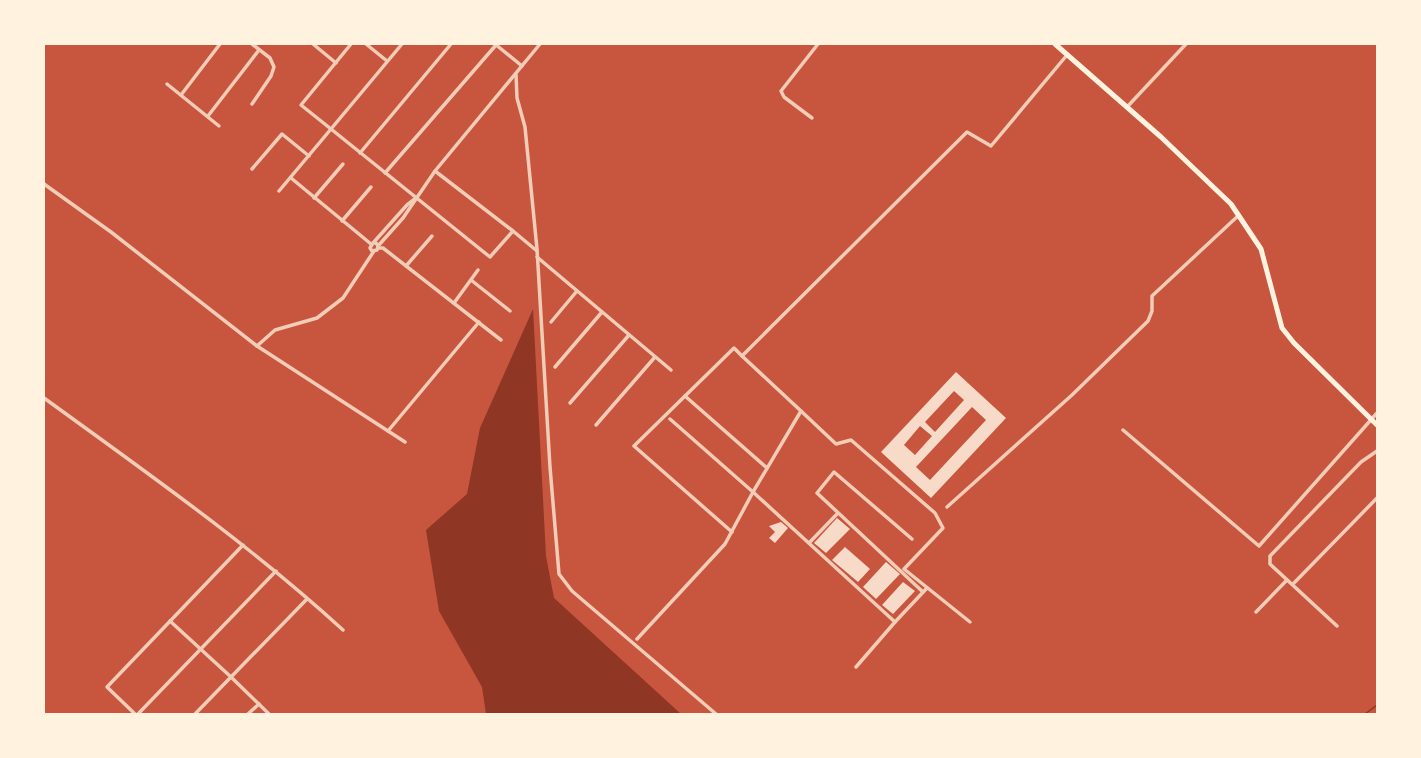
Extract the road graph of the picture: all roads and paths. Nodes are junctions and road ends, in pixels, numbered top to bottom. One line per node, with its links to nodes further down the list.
1 (220, 44): 20 (street)
2 (252, 44): 13 (street)
3 (313, 44): 16 (street)
4 (351, 44): 16 (street)
5 (366, 44): 15 (street)
6 (402, 44): 15 (street)
7 (451, 44): 27 (street)
8 (495, 44): 17 (street); 32 (street)
9 (540, 44): 17 (street)
10 (818, 44): 24 (street)
11 (1055, 44): 14 (main road)
12 (1186, 44): 22 (street)
13 (259, 50): 21 (street); 23 (street)
14 (1067, 55): 22 (main road); 60 (street)
15 (387, 61): 26 (street)
16 (336, 63): 26 (street)
17 (522, 66): 18 (street)
18 (516, 74): 31 (street); 46 (street)
19 (167, 84): 20 (street)
20 (180, 94): 23 (street)
21 (252, 104)
22 (1127, 108): 39 (main road)
23 (208, 116): 25 (street)
24 (812, 118)
25 (219, 126)
26 (331, 129): 27 (street); 28 (street)
27 (360, 152): 32 (street)
28 (309, 156): 30 (street); 33 (street)
29 (343, 164): 37 (street)
30 (252, 169)
31 (436, 171): 38 (street); 41 (street)
32 (385, 173): 38 (street)
33 (291, 178): 36 (street); 37 (street)
34 (44, 184): 59 (street)
35 (371, 187): 40 (street)
36 (279, 191)
37 (314, 198): 40 (street)
38 (417, 198): 41 (street); 43 (street); 44 (street)
39 (1239, 215): 70 (main road); 80 (street)
40 (342, 221): 43 (street)
41 (512, 231): 46 (street)
42 (432, 236): 48 (street)
43 (372, 244): 44 (street); 45 (street)
44 (378, 247): 45 (street); 48 (street)
45 (374, 251): 59 (street)
46 (537, 252): 47 (street)
47 (537, 257): 51 (street); 107 (street)
48 (406, 266): 52 (street)
49 (478, 270): 50 (street)
50 (471, 280): 52 (street); 53 (street)
51 (577, 291): 54 (street); 56 (street)
52 (454, 303): 55 (street)
53 (510, 311)
54 (602, 312): 57 (street); 62 (street)
55 (478, 322): 58 (street); 74 (street)
56 (551, 322)
57 (629, 335): 61 (street); 66 (street)
58 (501, 340)
59 (257, 346): 74 (street)
60 (742, 356): 64 (street); 67 (street)
61 (655, 357): 63 (street); 71 (street)
62 (554, 367)
63 (670, 370)
64 (685, 396): 77 (street); 82 (street)
65 (44, 398): 85 (street)
66 (570, 404)
67 (801, 411): 77 (street); 89 (street)
68 (1377, 413): 70 (street)
69 (670, 419): 78 (street)
70 (1372, 419): 72 (main road); 73 (street)
71 (596, 425)
72 (1377, 425)
73 (1123, 430)
74 (388, 431): 75 (street)
75 (405, 442)
76 (1377, 451): 87 (street)
77 (767, 468): 78 (street)
78 (753, 492): 82 (street); 84 (street)
79 (1377, 498): 88 (street)
80 (947, 507)
81 (838, 513): 83 (street); 84 (street); 90 (street)
82 (732, 532): 98 (street)
83 (912, 539)
84 (809, 544): 94 (street)
85 (244, 545): 86 (street); 93 (street)
86 (276, 571): 91 (street); 99 (street)
87 (1287, 580): 88 (street); 92 (street)
88 (1293, 584): 96 (street)
89 (927, 588): 90 (street); 95 (street)
90 (923, 592): 94 (street)
91 (307, 599): 97 (street); 101 (street)
92 (1256, 612)
93 (170, 621): 99 (street); 103 (street)
94 (895, 622): 100 (street)
95 (970, 622)
96 (1337, 626)
97 (343, 630)
98 (637, 639)
99 (201, 649): 101 (street); 103 (street)
100 (856, 667)
101 (231, 677): 102 (street); 104 (street)
102 (259, 704): 105 (street); 106 (street)
103 (136, 714)
104 (196, 714)
105 (248, 714)
106 (269, 714)
107 (716, 714)

